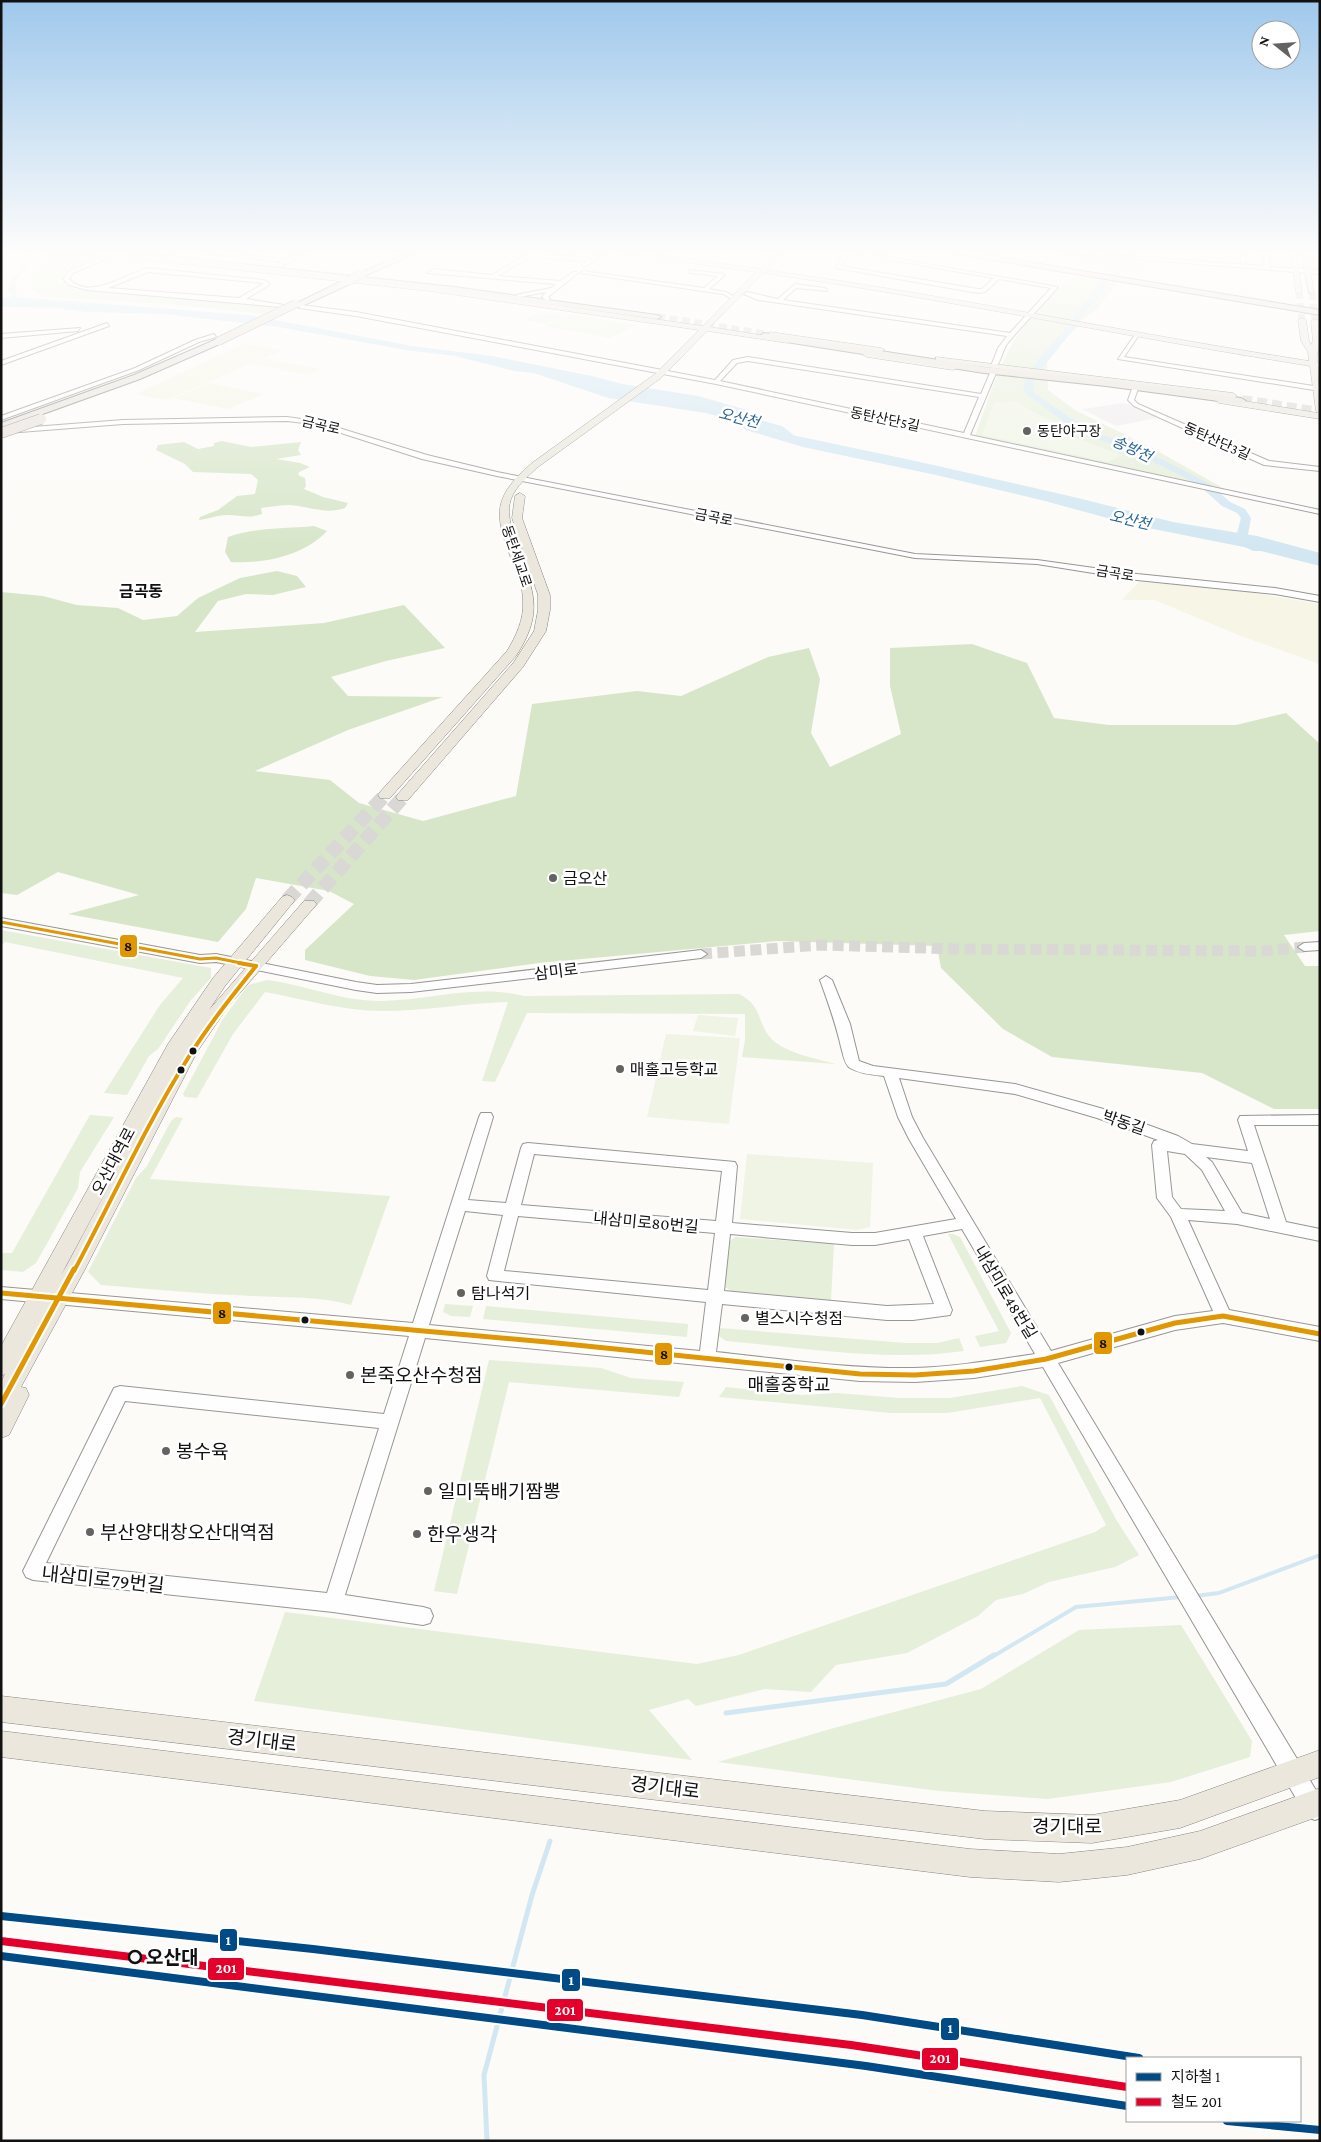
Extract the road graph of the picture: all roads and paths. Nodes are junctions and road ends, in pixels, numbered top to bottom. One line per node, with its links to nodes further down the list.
1 (35, 351): 17 (street)
2 (176, 351): 31 (street)
3 (193, 351): 32 (highway)
4 (197, 351): 33 (highway, bridge)
5 (534, 351): 23 (street)
6 (686, 351): 23 (main road)
7 (690, 351): 20 (main road, 동탄세교로)
8 (864, 351): 18 (highway)
9 (871, 351): 21 (highway)
10 (883, 351): 15 (main road)
11 (1000, 351): 19 (street)
12 (1125, 351): 25 (street)
13 (1246, 351): 16 (main road)
14 (1253, 351): 16 (main road)
15 (950, 360): 18 (highway); 19 (main road)
16 (1316, 361): 25 (main road)
17 (1, 363)
18 (964, 367): 19 (main road); 21 (highway)
19 (993, 370): 21 (main road); 27 (street)
20 (672, 373): 23 (main road, 동탄세교로); 24 (street, 동탄산단5길)
21 (1018, 373): 22 (highway)
22 (1039, 375): 26 (main road); 28 (highway)
23 (660, 377): 36 (main road, 동탄세교로)
24 (716, 382): 27 (street); 34 (street, 동탄산단5길)
25 (1319, 388): 29 (main road)
26 (1134, 389): 28 (main road); 35 (street, 동탄산단3길)
27 (983, 396): 34 (street)
28 (1244, 401): 29 (main road); 30 (main road)
29 (1320, 410)
30 (1320, 416)
31 (1, 418)
32 (1, 426)
33 (1, 433): 36 (street, 금곡로)
34 (966, 436): 37 (street)
35 (1320, 469)
36 (525, 479): 38 (street, 금곡로); 39 (main road, 동탄세교로); 40 (main road, 동탄세교로)
37 (1320, 512)
38 (1320, 599)
39 (385, 795)
40 (403, 797)
41 (287, 900): 49 (main road)
42 (309, 904): 50 (main road)
43 (1, 912): 48 (street)
44 (1, 922): 48 (street)
45 (1320, 946): 46 (street)
46 (1304, 947)
47 (701, 954): 50 (street, 삼미로)
48 (216, 958): 49 (street)
49 (234, 962): 50 (street); 68 (main road, 오산대역로)
50 (256, 966): 68 (main road, 오산대역로)
51 (826, 980): 52 (street, 박동길)
52 (890, 1073): 55 (street, 박동길); 61 (street, 내삼미로48번길)
53 (486, 1117): 57 (street)
54 (1320, 1120): 56 (street)
55 (1189, 1149): 56 (street); 59 (street); 60 (street, 박동길)
56 (1257, 1158): 62 (street)
57 (459, 1205): 58 (street, 내삼미로80번길); 71 (street)
58 (512, 1209): 63 (street, 내삼미로80번길); 63 (street); 67 (street)
59 (1178, 1214): 60 (street); 69 (street)
60 (1237, 1218): 62 (street)
61 (965, 1222): 64 (street, 내삼미로80번길); 75 (street, 내삼미로48번길)
62 (1280, 1226): 65 (street)
63 (724, 1229): 64 (street, 내삼미로80번길); 67 (street)
64 (914, 1233): 67 (street)
65 (1320, 1235)
66 (1, 1293): 68 (street)
67 (715, 1297): 74 (street)
68 (48, 1298): 70 (main road, 오산대역로); 71 (street)
69 (1222, 1316): 72 (street); 75 (street)
70 (32, 1328): 73 (main road); 76 (main road, 오산대역로); 77 (main road, 오산대역로); 79 (main road)
71 (418, 1331): 74 (street); 78 (street)
72 (1320, 1334)
73 (1, 1347)
74 (707, 1359): 75 (street)
75 (1046, 1359): 82 (street, 내삼미로48번길)
76 (1, 1367)
77 (1, 1404)
78 (390, 1422): 80 (street); 80 (street, 내삼미로79번길)
79 (1, 1428)
80 (333, 1604): 81 (street)
81 (423, 1616)
82 (1203, 1621): 86 (street)
83 (1, 1709): 86 (main road, 경기대로)
84 (1, 1744): 87 (main road, 경기대로)
85 (1320, 1763): 86 (main road, 경기대로)
86 (1292, 1773): 87 (street)
87 (1317, 1808)

